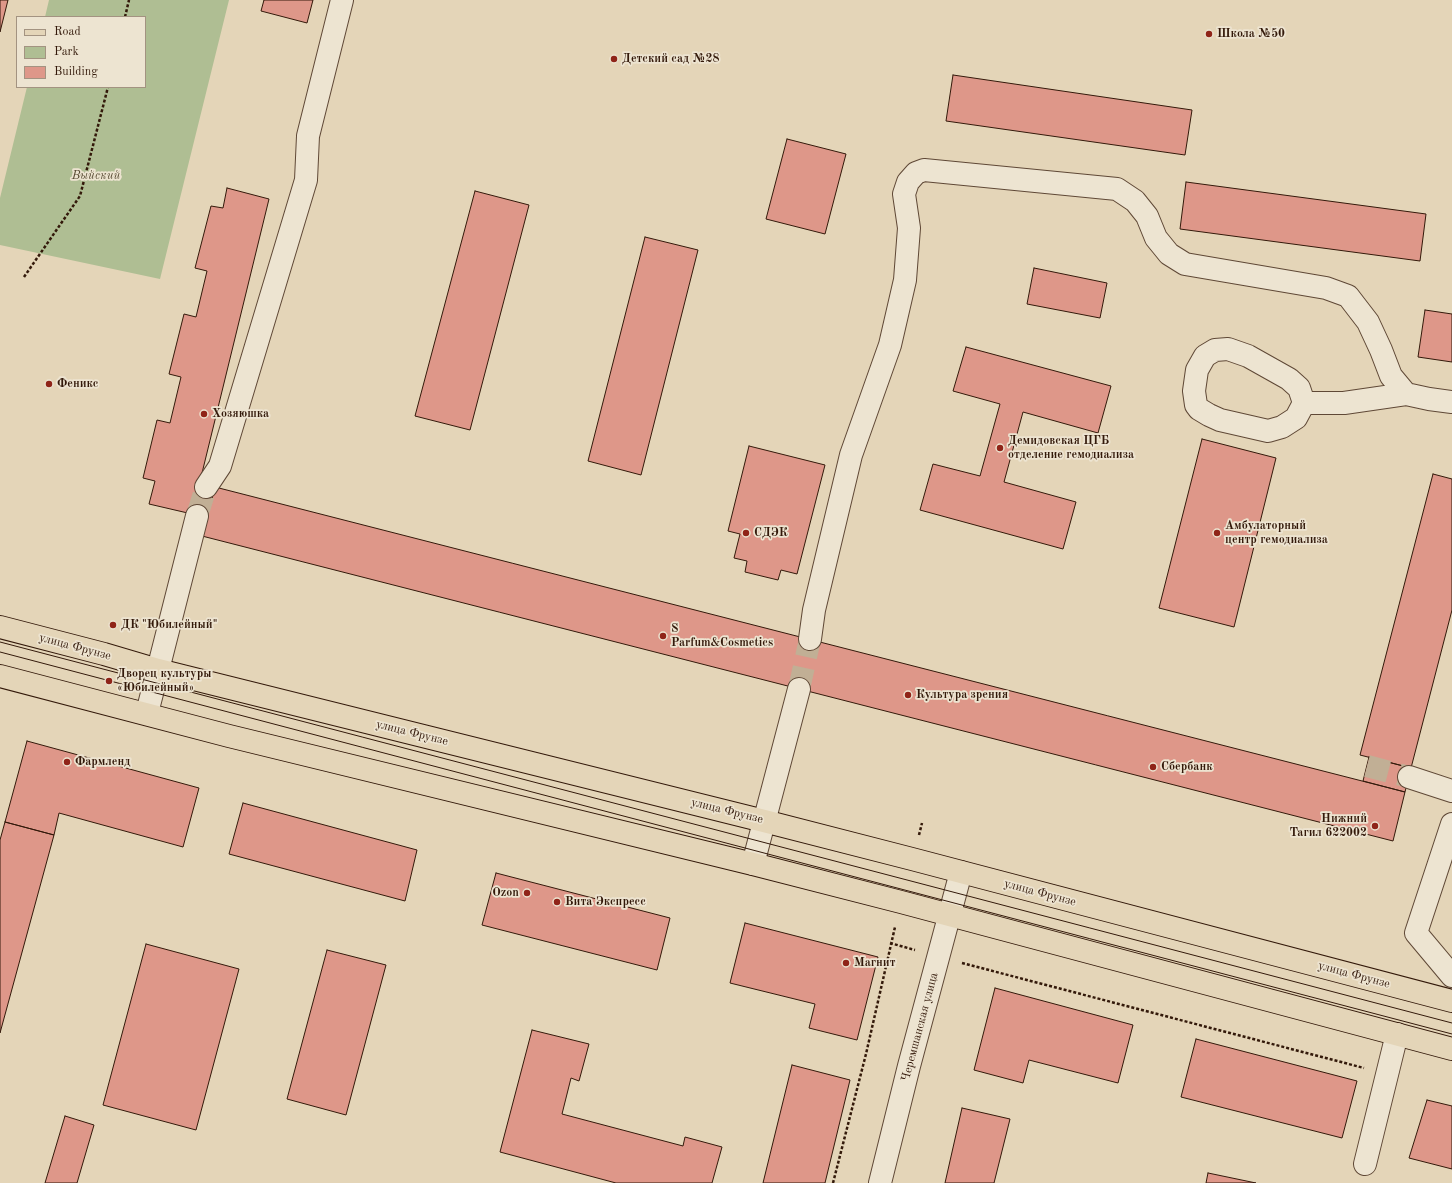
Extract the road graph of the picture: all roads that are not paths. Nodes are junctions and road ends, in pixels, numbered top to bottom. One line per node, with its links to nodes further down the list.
1 (342, 0): 5 (street)
2 (1406, 394): 3 (street); 4 (street); 8 (street)
3 (1452, 402)
4 (1304, 403): 4 (street)
5 (206, 487)
6 (198, 516): 9 (street)
7 (0, 627): 9 (main road, улица Фрунзе)
8 (810, 639)
9 (158, 670): 12 (street); 15 (main road, улица Фрунзе)
10 (0, 676): 12 (main road)
11 (799, 689): 15 (street)
12 (147, 714): 17 (main road)
13 (1409, 777): 14 (street)
14 (1452, 791)
15 (764, 821): 17 (street); 18 (main road, улица Фрунзе)
16 (1452, 824): 20 (street)
17 (753, 864): 19 (main road)
18 (961, 872): 19 (street, Черемшанская улица); 21 (main road, улица Фрунзе)
19 (949, 915): 22 (main road); 25 (street, Черемшанская улица)
20 (1452, 976)
21 (1452, 999)
22 (1397, 1034): 23 (main road); 24 (street)
23 (1452, 1049)
24 (1364, 1164)
25 (880, 1183)

